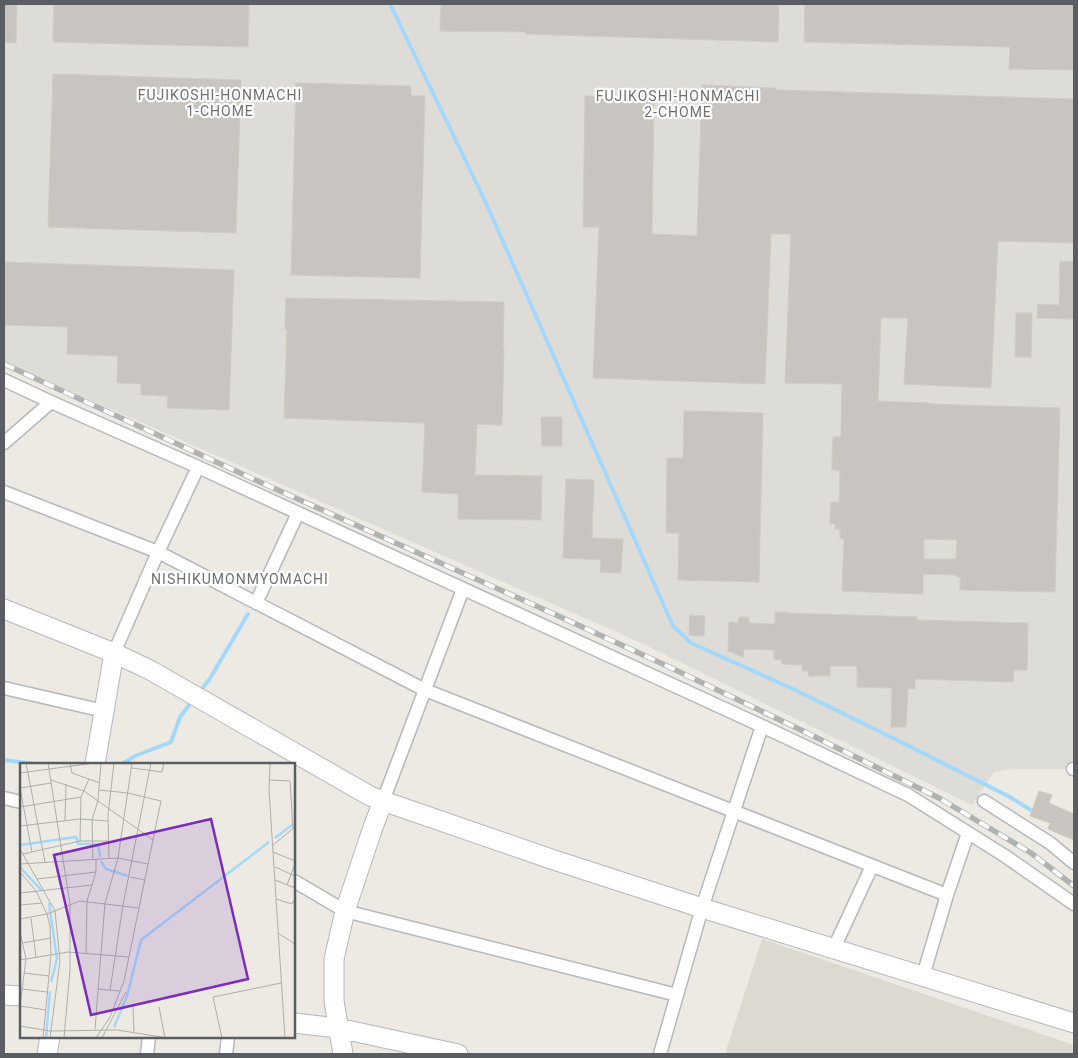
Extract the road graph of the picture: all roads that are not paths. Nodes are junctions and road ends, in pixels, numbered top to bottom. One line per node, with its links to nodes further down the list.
1 (4, 380): 2 (street)
2 (52, 402): 3 (street); 4 (street)
3 (4, 442)
4 (198, 467): 6 (street); 7 (street)
5 (4, 492): 7 (street)
6 (298, 513): 8 (street); 9 (street)
7 (158, 552): 9 (street); 11 (street)
8 (464, 589): 13 (street); 15 (street)
9 (256, 603): 13 (street)
10 (4, 609): 11 (street)
11 (114, 653): 14 (street); 18 (street)
12 (4, 688): 14 (street)
13 (425, 690): 18 (street); 21 (street)
14 (104, 711): 16 (street)
15 (762, 726): 21 (street); 22 (street)
16 (95, 763)
17 (4, 798): 20 (street)
18 (382, 801): 28 (street); 29 (street)
19 (984, 801): 23 (street)
20 (20, 802)
21 (734, 811): 24 (street); 28 (street)
22 (968, 834): 26 (street); 27 (street)
23 (1074, 863)
24 (872, 866): 26 (street); 30 (street)
25 (295, 883): 29 (street)
26 (947, 895): 31 (street)
27 (1074, 904)
28 (702, 908): 30 (street); 34 (street)
29 (345, 912): 34 (street); 37 (street)
30 (834, 948): 31 (street)
31 (923, 976): 36 (street)
32 (4, 995): 33 (street)
33 (20, 996)
34 (677, 996): 46 (street)
35 (295, 1023): 37 (street)
36 (1074, 1023)
37 (338, 1028): 44 (street); 45 (street)
38 (50, 1038): 41 (street)
39 (149, 1038): 42 (street)
40 (228, 1038): 43 (street)
41 (47, 1054)
42 (147, 1054)
43 (226, 1054)
44 (344, 1054)
45 (458, 1054)
46 (660, 1054)

